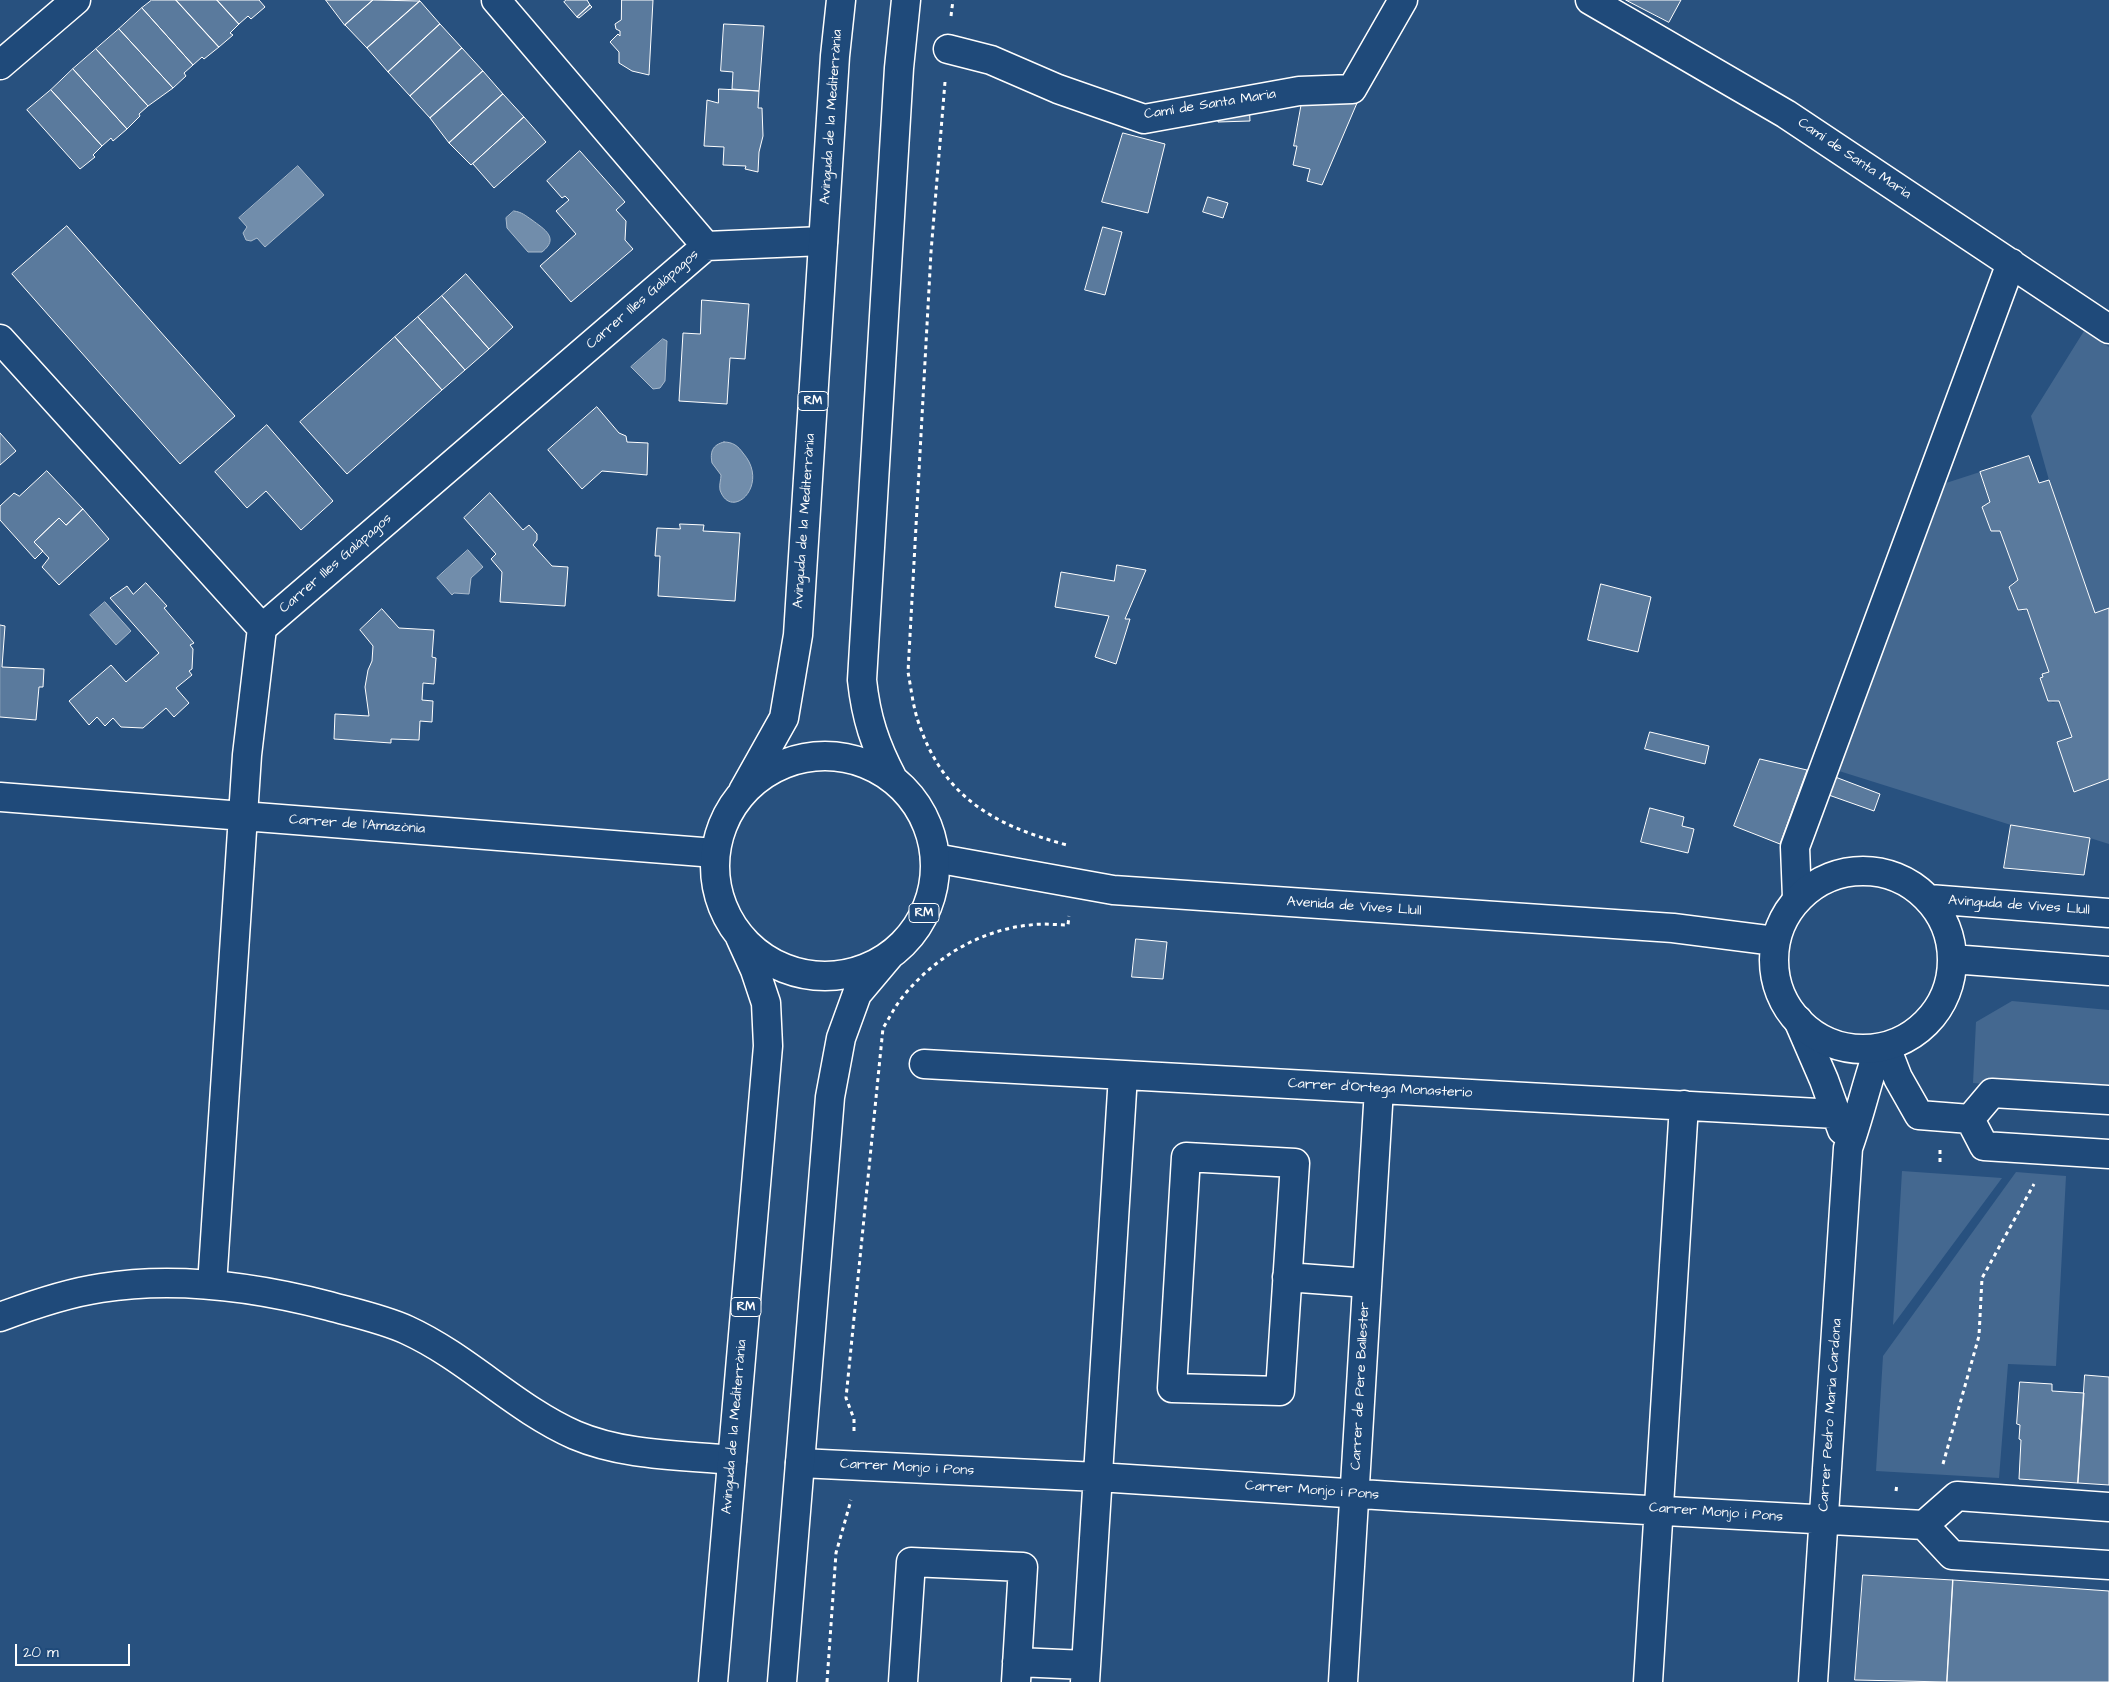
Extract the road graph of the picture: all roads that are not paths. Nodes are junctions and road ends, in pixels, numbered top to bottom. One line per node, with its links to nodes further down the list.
1 (76, 0): 8 (street)
2 (496, 0): 10 (street, Carrer Illes Galápagos)
3 (841, 0): 9 (street, Avinguda de la Mediterrània / RM)
4 (906, 0): 15 (street, RM)
5 (1402, 0): 7 (street, Camí de Santa Maria)
6 (1590, 0): 11 (street, Camí de Santa Maria)
7 (948, 50)
8 (0, 65)
9 (823, 241): 10 (street, Carrer Illes Galápagos); 16 (street, Avinguda de la Mediterrània / RM)
10 (706, 246): 14 (street, Carrer Illes Galápagos)
11 (2011, 263): 12 (street, Camí de Santa Maria); 21 (street)
12 (2109, 330)
13 (0, 339): 14 (street)
14 (262, 628): 18 (street)
15 (893, 779): 16 (street, RM); 20 (street, RM)
16 (743, 791): 19 (street, RM)
17 (0, 797): 18 (street, Carrer de l'Amazònia)
18 (243, 816): 19 (street, Carrer de l'Amazònia); 42 (street)
19 (715, 853): 24 (street, RM)
20 (935, 858): 25 (street, Avenida de Vives Llull); 26 (street, RM)
21 (1797, 898): 22 (street); 25 (street)
22 (1929, 899): 23 (street, Avinguda de Vives Llull); 27 (street)
23 (2109, 913)
24 (740, 937): 26 (street, RM); 44 (street, Avinguda de la Mediterrània / RM)
25 (1775, 940): 29 (street)
26 (889, 956): 45 (street, RM)
27 (1952, 959): 28 (street); 30 (street)
28 (2109, 971)
29 (1798, 1020): 30 (street); 36 (street, Carrer Pedro Maria Cardona)
30 (1883, 1048): 37 (street); 38 (street, Carrer Pedro Maria Cardona)
31 (924, 1064): 32 (street, Carrer d'Ortega Monasterio)
32 (1123, 1075): 33 (street, Carrer d'Ortega Monasterio); 46 (street)
33 (1379, 1089): 35 (street, Carrer d'Ortega Monasterio); 41 (street, Carrer de Pere Ballester)
34 (2109, 1100): 37 (street)
35 (1684, 1105): 36 (street, Carrer d'Ortega Monasterio); 49 (street)
36 (1836, 1114): 38 (street, Carrer Pedro Maria Cardona)
37 (1970, 1119): 39 (street)
38 (1848, 1148): 50 (street, Carrer Pedro Maria Cardona)
39 (2109, 1154)
40 (1287, 1277): 40 (street); 41 (street)
41 (1367, 1283): 47 (street, Carrer de Pere Ballester)
42 (212, 1285): 43 (street); 44 (street)
43 (0, 1317)
44 (732, 1460): 55 (street, Avinguda de la Mediterrània / RM)
45 (800, 1463): 46 (street, Carrer Monjo i Pons); 56 (street, RM)
46 (1098, 1477): 47 (street, Carrer Monjo i Pons); 54 (street)
47 (1355, 1493): 49 (street, Carrer Monjo i Pons); 58 (street, Carrer de Pere Ballester)
48 (2109, 1507): 51 (street)
49 (1659, 1509): 50 (street, Carrer Monjo i Pons); 59 (street)
50 (1823, 1520): 51 (street, Carrer Monjo i Pons); 60 (street, Carrer Pedro Maria Cardona)
51 (1924, 1526): 52 (street)
52 (2109, 1566)
53 (1017, 1672): 54 (street); 57 (street)
54 (1086, 1674)
55 (713, 1682)
56 (782, 1682)
57 (903, 1682)
58 (1344, 1682)
59 (1648, 1682)
60 (1814, 1682)

